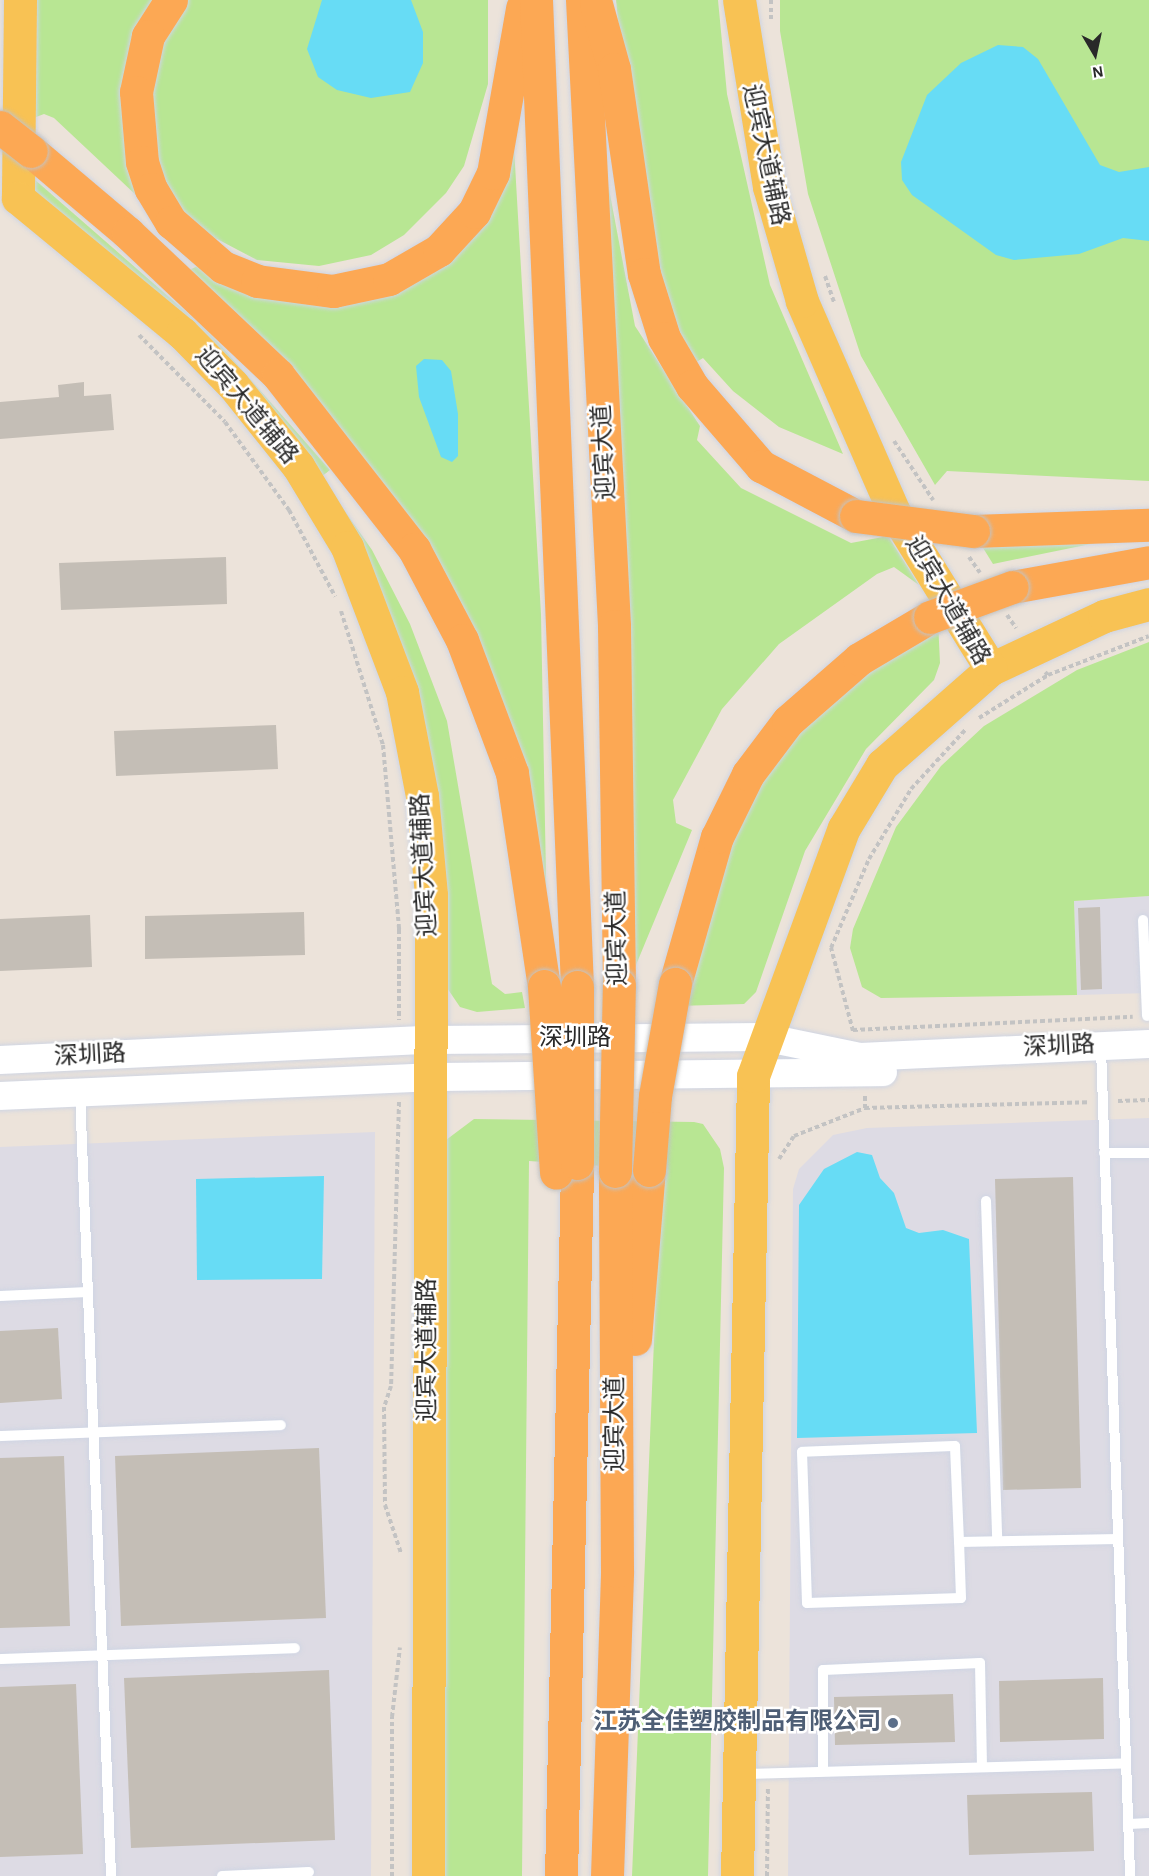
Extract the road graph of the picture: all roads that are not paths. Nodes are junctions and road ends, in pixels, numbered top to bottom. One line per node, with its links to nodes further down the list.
1 (20, 0): 9 (main road, 迎宾大道辅路)
2 (171, 0): 3 (highway)
3 (524, 0)
4 (536, 0): 28 (highway, 迎宾大道, bridge)
5 (582, 0): 38 (highway, 迎宾大道, bridge)
6 (595, 0): 10 (highway, bridge)
7 (739, 0): 13 (main road, 迎宾大道辅路)
8 (0, 127): 28 (highway, bridge)
9 (9, 192): 17 (main road, 迎宾大道辅路)
10 (1149, 525)
11 (1149, 562): 38 (highway, bridge)
12 (1149, 604): 13 (main road)
13 (991, 669): 16 (main road, 迎宾大道辅路)
14 (1143, 920): 15 (lane)
15 (1148, 1030): 18 (street, 深圳路)
16 (763, 1037): 17 (street, 深圳路); 21 (street, 深圳路); 22 (main road, 迎宾大道辅路)
17 (414, 1041): 20 (street, 深圳路); 23 (main road, 迎宾大道辅路)
18 (1101, 1053): 19 (street, 深圳路); 21 (street, 深圳路); 26 (lane)
19 (1149, 1059)
20 (0, 1060)
21 (862, 1065): 22 (street, 深圳路)
22 (753, 1076): 23 (street, 深圳路); 45 (main road, 迎宾大道辅路)
23 (413, 1077): 24 (street, 深圳路); 51 (main road, 迎宾大道辅路)
24 (80, 1093): 25 (street, 深圳路); 30 (lane)
25 (0, 1096)
26 (1104, 1153): 27 (lane); 35 (lane)
27 (1149, 1153)
28 (567, 1171): 52 (highway, 迎宾大道)
29 (986, 1201): 36 (lane)
30 (88, 1292): 31 (lane); 33 (lane)
31 (0, 1296)
32 (280, 1425): 33 (lane)
33 (94, 1433): 34 (lane); 40 (lane)
34 (0, 1436)
35 (1118, 1539): 36 (lane); 42 (lane)
36 (997, 1541): 37 (lane)
37 (958, 1542): 37 (lane)
38 (616, 1571): 53 (highway, 迎宾大道)
39 (295, 1648): 40 (lane)
40 (102, 1655): 41 (lane); 49 (lane)
41 (0, 1659)
42 (1126, 1763): 43 (lane); 47 (lane)
43 (982, 1767): 44 (lane); 44 (lane)
44 (823, 1772): 45 (lane)
45 (753, 1774): 54 (main road, 迎宾大道辅路)
46 (1149, 1823): 47 (lane)
47 (1129, 1824): 55 (lane)
48 (309, 1872): 50 (lane)
49 (111, 1876)
50 (222, 1876)
51 (428, 1876)
52 (561, 1876)
53 (607, 1876)
54 (737, 1876)
55 (1130, 1876)

